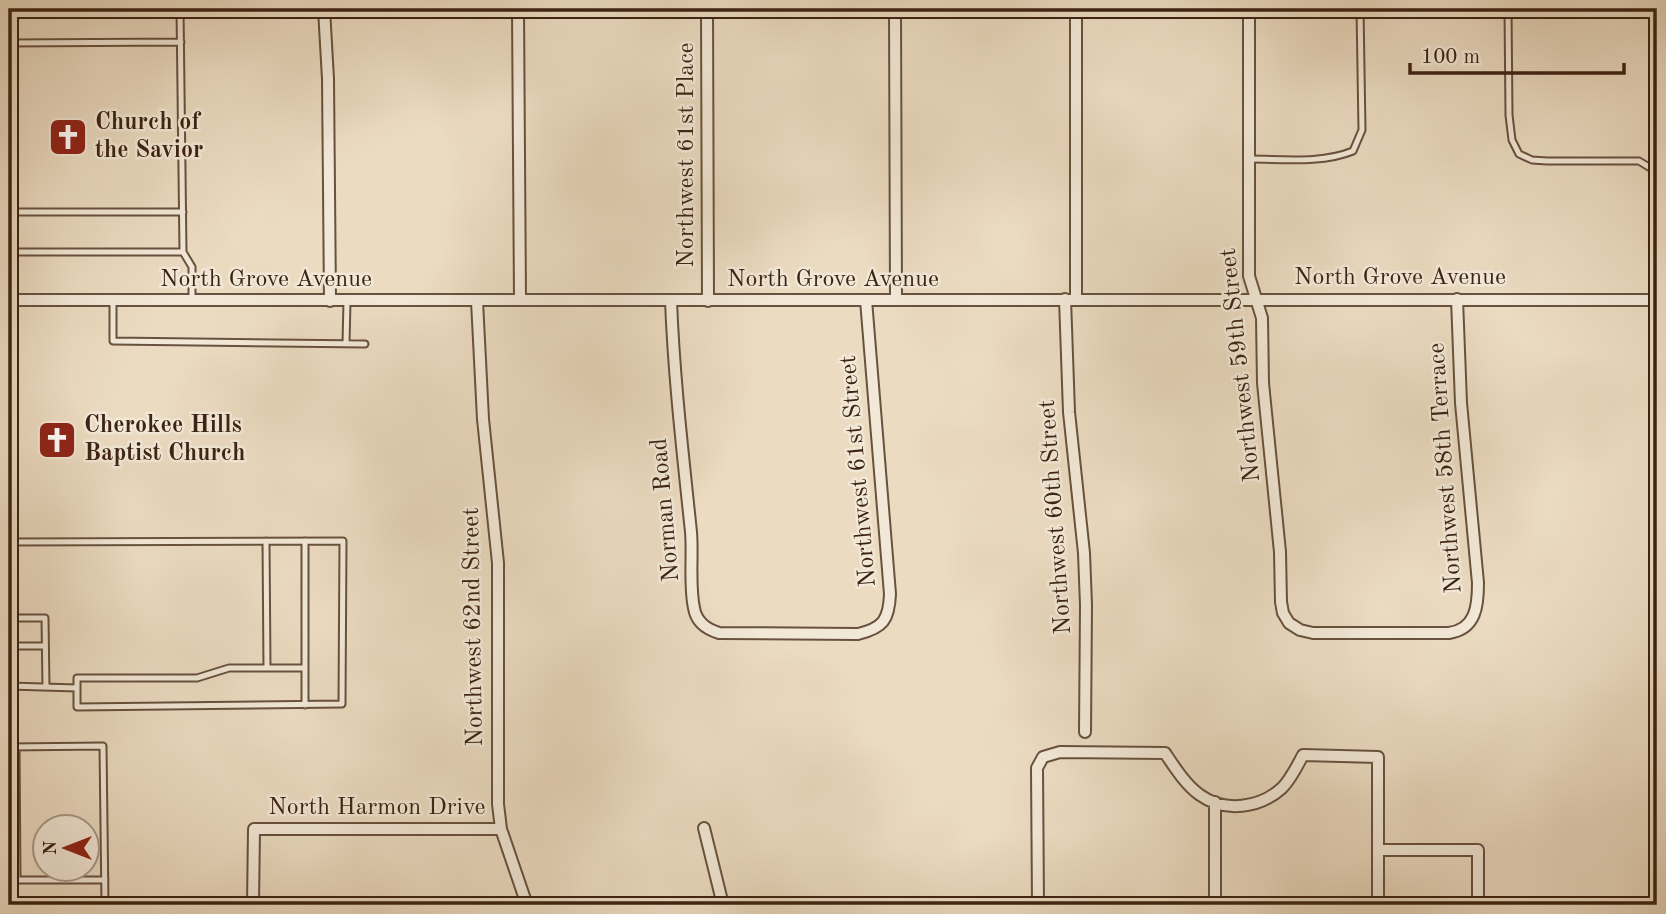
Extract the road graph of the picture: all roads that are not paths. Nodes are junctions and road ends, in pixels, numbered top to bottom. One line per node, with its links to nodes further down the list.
1 (180, 9): 10 (lane)
2 (324, 9): 28 (street)
3 (518, 9): 23 (street)
4 (707, 9): 32 (street, Northwest 61st Place)
5 (895, 9): 25 (street)
6 (1076, 9): 18 (street, Northwest 60th Street)
7 (1249, 9): 12 (street, Northwest 59th Street)
8 (1360, 9): 12 (lane)
9 (1507, 9): 13 (lane)
10 (181, 41): 11 (lane); 15 (lane)
11 (9, 43)
12 (1249, 159): 26 (street, Northwest 59th Street)
13 (1657, 172)
14 (9, 212): 15 (lane)
15 (183, 212): 16 (lane)
16 (183, 251): 17 (lane); 22 (lane)
17 (9, 252)
18 (1070, 299): 25 (street, North Grove Avenue); 26 (street, North Grove Avenue); 49 (street, Northwest 60th Street)
19 (1457, 299): 26 (street, North Grove Avenue); 27 (street, North Grove Avenue); 40 (street, Northwest 58th Terrace)
20 (9, 300): 21 (street, North Grove Avenue)
21 (113, 300): 22 (street, North Grove Avenue); 33 (lane)
22 (191, 300): 28 (street, North Grove Avenue)
23 (520, 300): 30 (street, North Grove Avenue); 31 (street, North Grove Avenue)
24 (866, 300): 25 (street, North Grove Avenue); 32 (street, North Grove Avenue); 39 (street, Northwest 61st Street)
25 (896, 300)
26 (1256, 300): 40 (street, Northwest 59th Street)
27 (1657, 300)
28 (330, 301): 29 (street, North Grove Avenue)
29 (347, 301): 30 (street, North Grove Avenue); 33 (lane)
30 (477, 301): 53 (street, Northwest 62nd Street)
31 (671, 301): 32 (street, North Grove Avenue); 39 (street, Norman Road)
32 (708, 301)
33 (346, 344): 34 (lane)
34 (365, 344)
35 (266, 541): 36 (lane); 37 (lane); 43 (lane)
36 (305, 541): 44 (lane); 48 (lane)
37 (9, 542)
38 (9, 618): 42 (lane)
39 (788, 633)
40 (1379, 633)
41 (9, 646): 42 (lane)
42 (45, 646): 46 (lane)
43 (267, 668): 44 (lane); 47 (lane)
44 (305, 668): 48 (lane)
45 (9, 686): 46 (lane)
46 (46, 687): 47 (lane)
47 (76, 688): 48 (lane)
48 (305, 705)
49 (1085, 733)
50 (12, 747): 55 (lane); 56 (lane)
51 (1214, 802): 54 (street); 62 (street); 63 (street)
52 (704, 828): 61 (street)
53 (501, 829): 59 (street, North Harmon Drive); 60 (street, Northwest 62nd Street)
54 (1378, 850): 64 (street); 65 (street)
55 (12, 880): 56 (lane); 57 (lane)
56 (104, 880): 58 (lane)
57 (11, 905)
58 (105, 905)
59 (253, 905)
60 (527, 905)
61 (723, 905)
62 (1038, 905)
63 (1215, 905)
64 (1378, 905)
65 (1478, 905)

